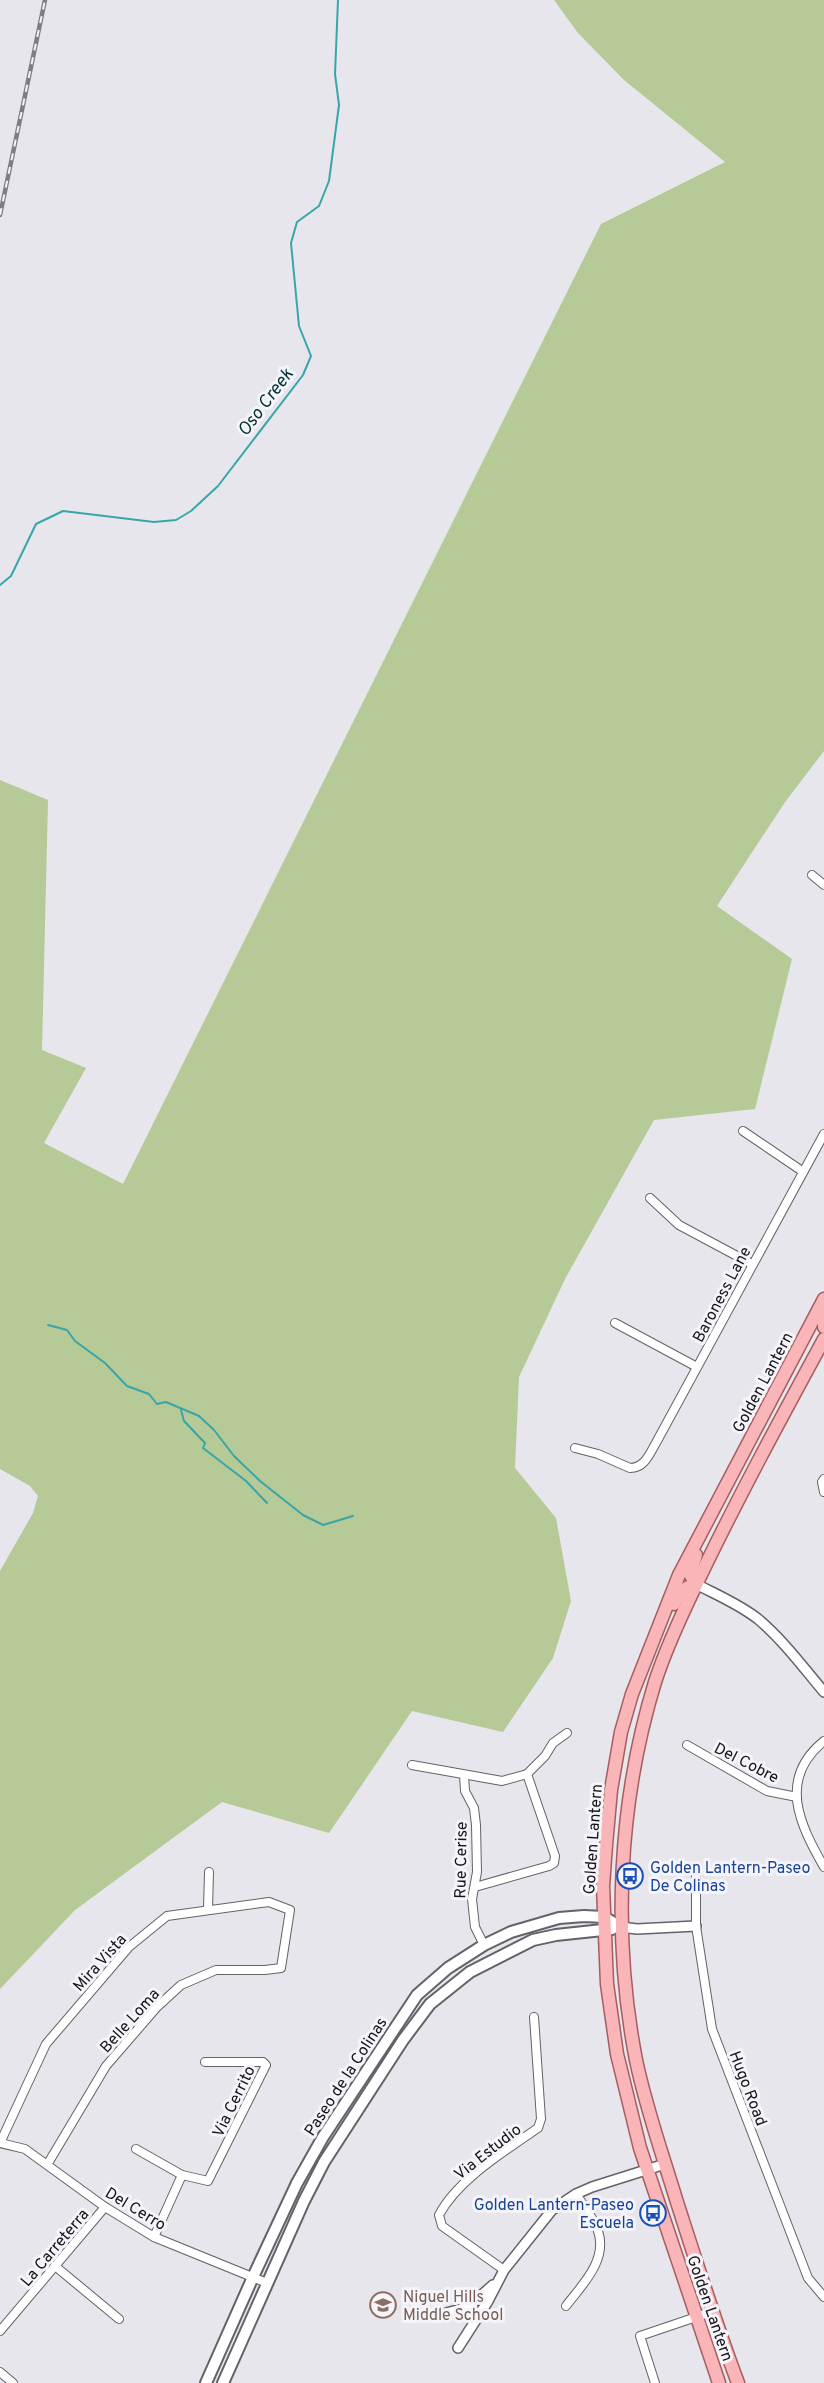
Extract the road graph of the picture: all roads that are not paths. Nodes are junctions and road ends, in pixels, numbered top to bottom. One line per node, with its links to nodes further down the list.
1 (812, 875): 2 (street)
2 (824, 885)
3 (743, 1131): 5 (street)
4 (824, 1134): 5 (street, Baroness Lane)
5 (802, 1171): 7 (street, Baroness Lane)
6 (650, 1198): 7 (street)
7 (752, 1264): 13 (street, Baroness Lane)
8 (821, 1304): 10 (main road); 12 (main road, Golden Lantern)
9 (615, 1323): 13 (street)
10 (824, 1327)
11 (824, 1337): 12 (main road); 18 (main road, Golden Lantern)
12 (800, 1347): 17 (main road, Golden Lantern)
13 (697, 1367): 14 (street, Baroness Lane)
14 (575, 1448)
15 (823, 1480): 16 (street)
16 (824, 1492)
17 (712, 1508): 18 (main road); 19 (main road, Golden Lantern)
18 (696, 1584): 19 (main road); 20 (street); 35 (main road, Golden Lantern)
19 (651, 1647): 33 (main road, Golden Lantern)
20 (824, 1692)
21 (567, 1733): 25 (street)
22 (824, 1741): 27 (street)
23 (687, 1745): 27 (street, Del Cobre)
24 (412, 1765): 26 (street)
25 (528, 1774): 26 (street); 31 (street)
26 (464, 1775): 31 (street, Rue Cerise)
27 (797, 1797): 28 (street)
28 (824, 1867)
29 (209, 1872): 32 (street)
30 (696, 1875): 34 (street, Hugo Road)
31 (475, 1887): 37 (street, Rue Cerise)
32 (208, 1909): 39 (street, Mira Vista); 42 (street, Mira Vista)
33 (604, 1917): 35 (main road, Paseo de la Colinas); 36 (main road, Golden Lantern); 37 (main road, Paseo de la Colinas)
34 (696, 1926): 35 (street, Paseo de la Colinas); 56 (street, Hugo Road)
35 (621, 1927): 36 (main road, Paseo de la Colinas); 44 (main road, Golden Lantern)
36 (604, 1930): 38 (main road, Paseo de la Colinas); 46 (main road, Golden Lantern)
37 (484, 1945): 38 (main road); 53 (main road, Paseo de la Colinas)
38 (491, 1960): 54 (main road, Paseo de la Colinas)
39 (281, 1968): 45 (street, Belle Loma)
40 (534, 2017): 52 (street, Via Estudio)
41 (205, 2062): 47 (street, Via Cerrito)
42 (0, 2143): 45 (street, Del Cerro)
43 (136, 2149): 47 (street)
44 (665, 2163): 46 (street); 58 (main road, Golden Lantern)
45 (48, 2165): 49 (street, Del Cerro)
46 (646, 2169): 48 (street); 60 (main road, Golden Lantern)
47 (182, 2175): 50 (street)
48 (576, 2194): 52 (street); 57 (street)
49 (105, 2207): 50 (street, Del Cerro); 51 (street, La Carreterra)
50 (154, 2237): 53 (street, Del Cerro)
51 (55, 2266): 61 (street); 62 (street, La Carreterra)
52 (504, 2270): 55 (street)
53 (253, 2277): 54 (street, Del Cerro); 66 (main road, Paseo de la Colinas)
54 (267, 2283): 67 (main road, Paseo de la Colinas)
55 (495, 2283): 59 (street); 63 (street)
56 (824, 2297)
57 (566, 2306)
58 (711, 2312): 60 (street); 70 (main road, Golden Lantern)
59 (443, 2314)
60 (697, 2316): 68 (street); 69 (main road, Golden Lantern)
61 (119, 2319)
62 (0, 2331)
63 (458, 2348)
64 (0, 2372): 65 (street)
65 (13, 2383)
66 (206, 2383)
67 (223, 2383)
68 (655, 2383)
69 (719, 2383)
70 (738, 2383)

